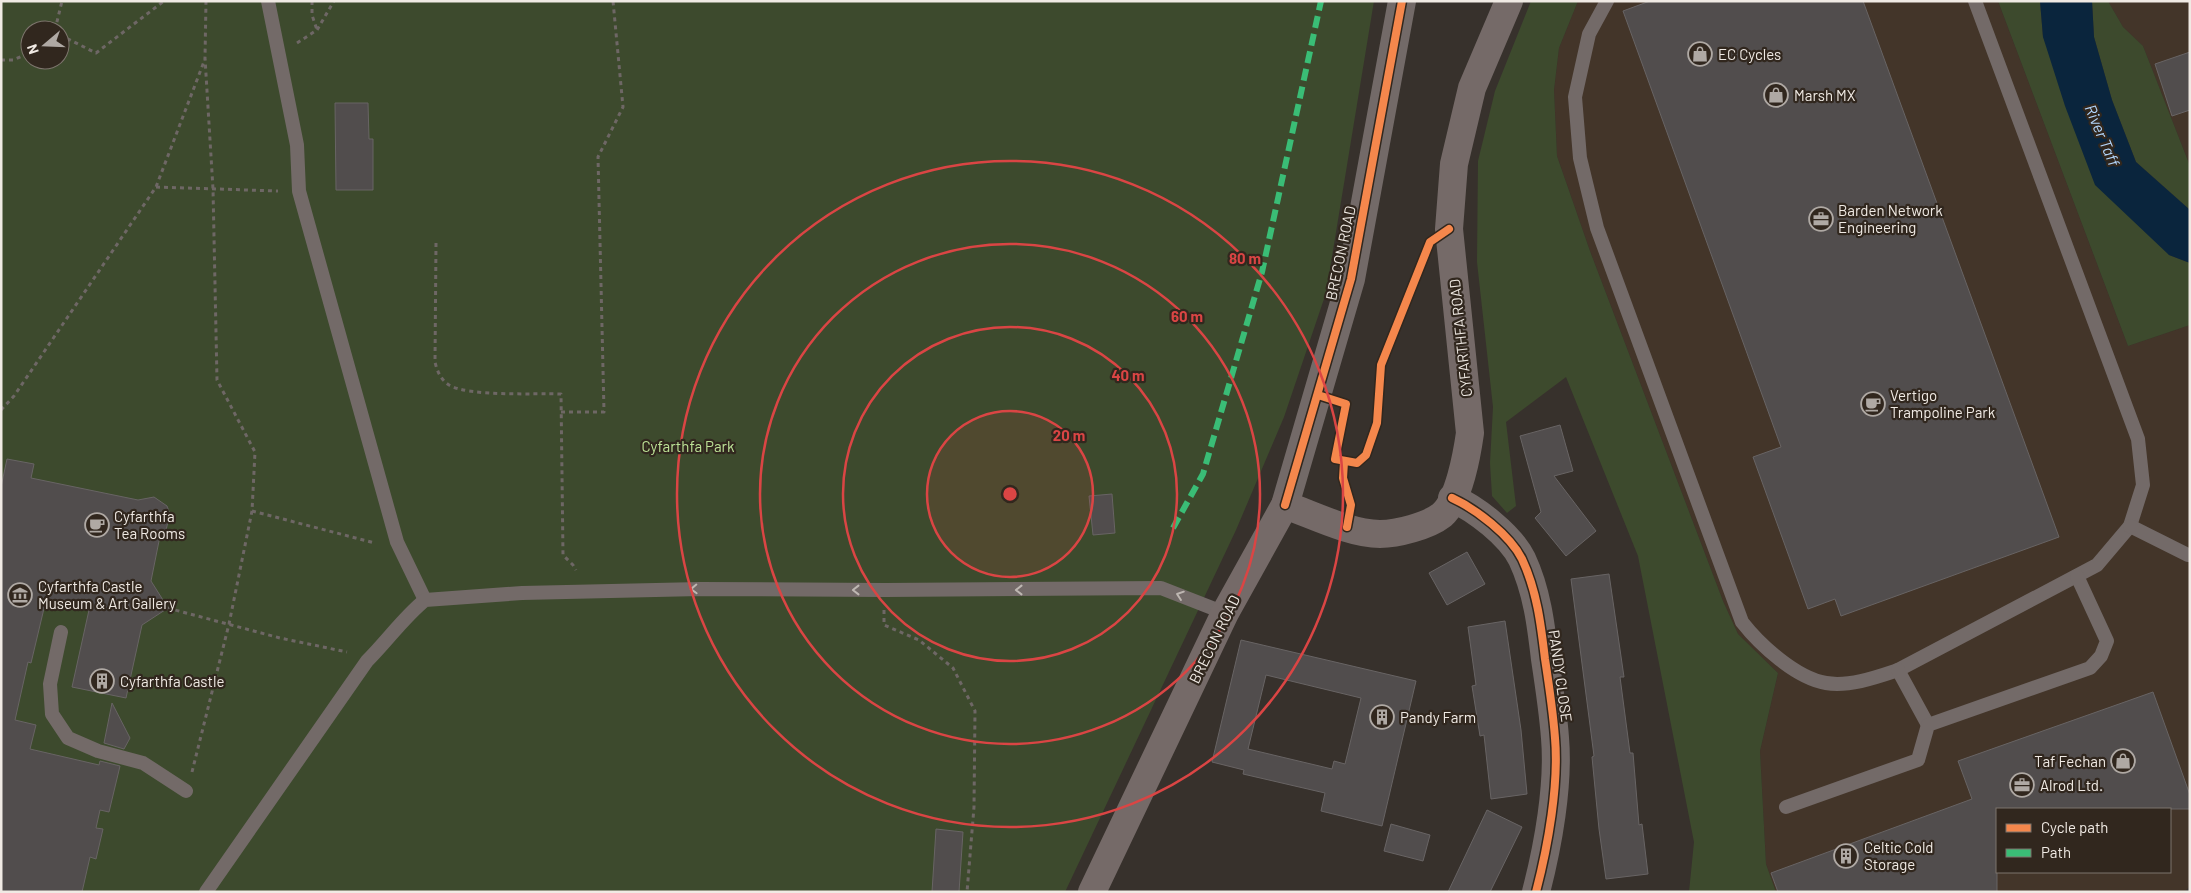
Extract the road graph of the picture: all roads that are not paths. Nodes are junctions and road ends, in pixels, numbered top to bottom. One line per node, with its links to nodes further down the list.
1 (268, 1): 11 (lane)
2 (1402, 1): 7 (street, BRECON ROAD)
3 (1510, 1): 6 (main road, CYFARTHFA ROAD)
4 (1607, 1): 14 (lane)
5 (1975, 1): 8 (lane)
6 (1452, 498): 7 (main road, CYFARTHFA ROAD); 20 (street, PANDY CLOSE)
7 (1285, 505): 12 (main road, BRECON ROAD)
8 (2130, 526): 9 (lane); 10 (lane)
9 (2188, 554)
10 (2078, 576): 14 (lane); 15 (lane)
11 (426, 600): 12 (lane, one-way to 11); 18 (lane)
12 (1225, 613): 19 (main road, BRECON ROAD)
13 (61, 632): 16 (lane)
14 (1898, 670): 15 (lane)
15 (1928, 725): 17 (lane)
16 (186, 791)
17 (1786, 807)
18 (206, 892)
19 (1092, 892)
20 (1536, 892)

